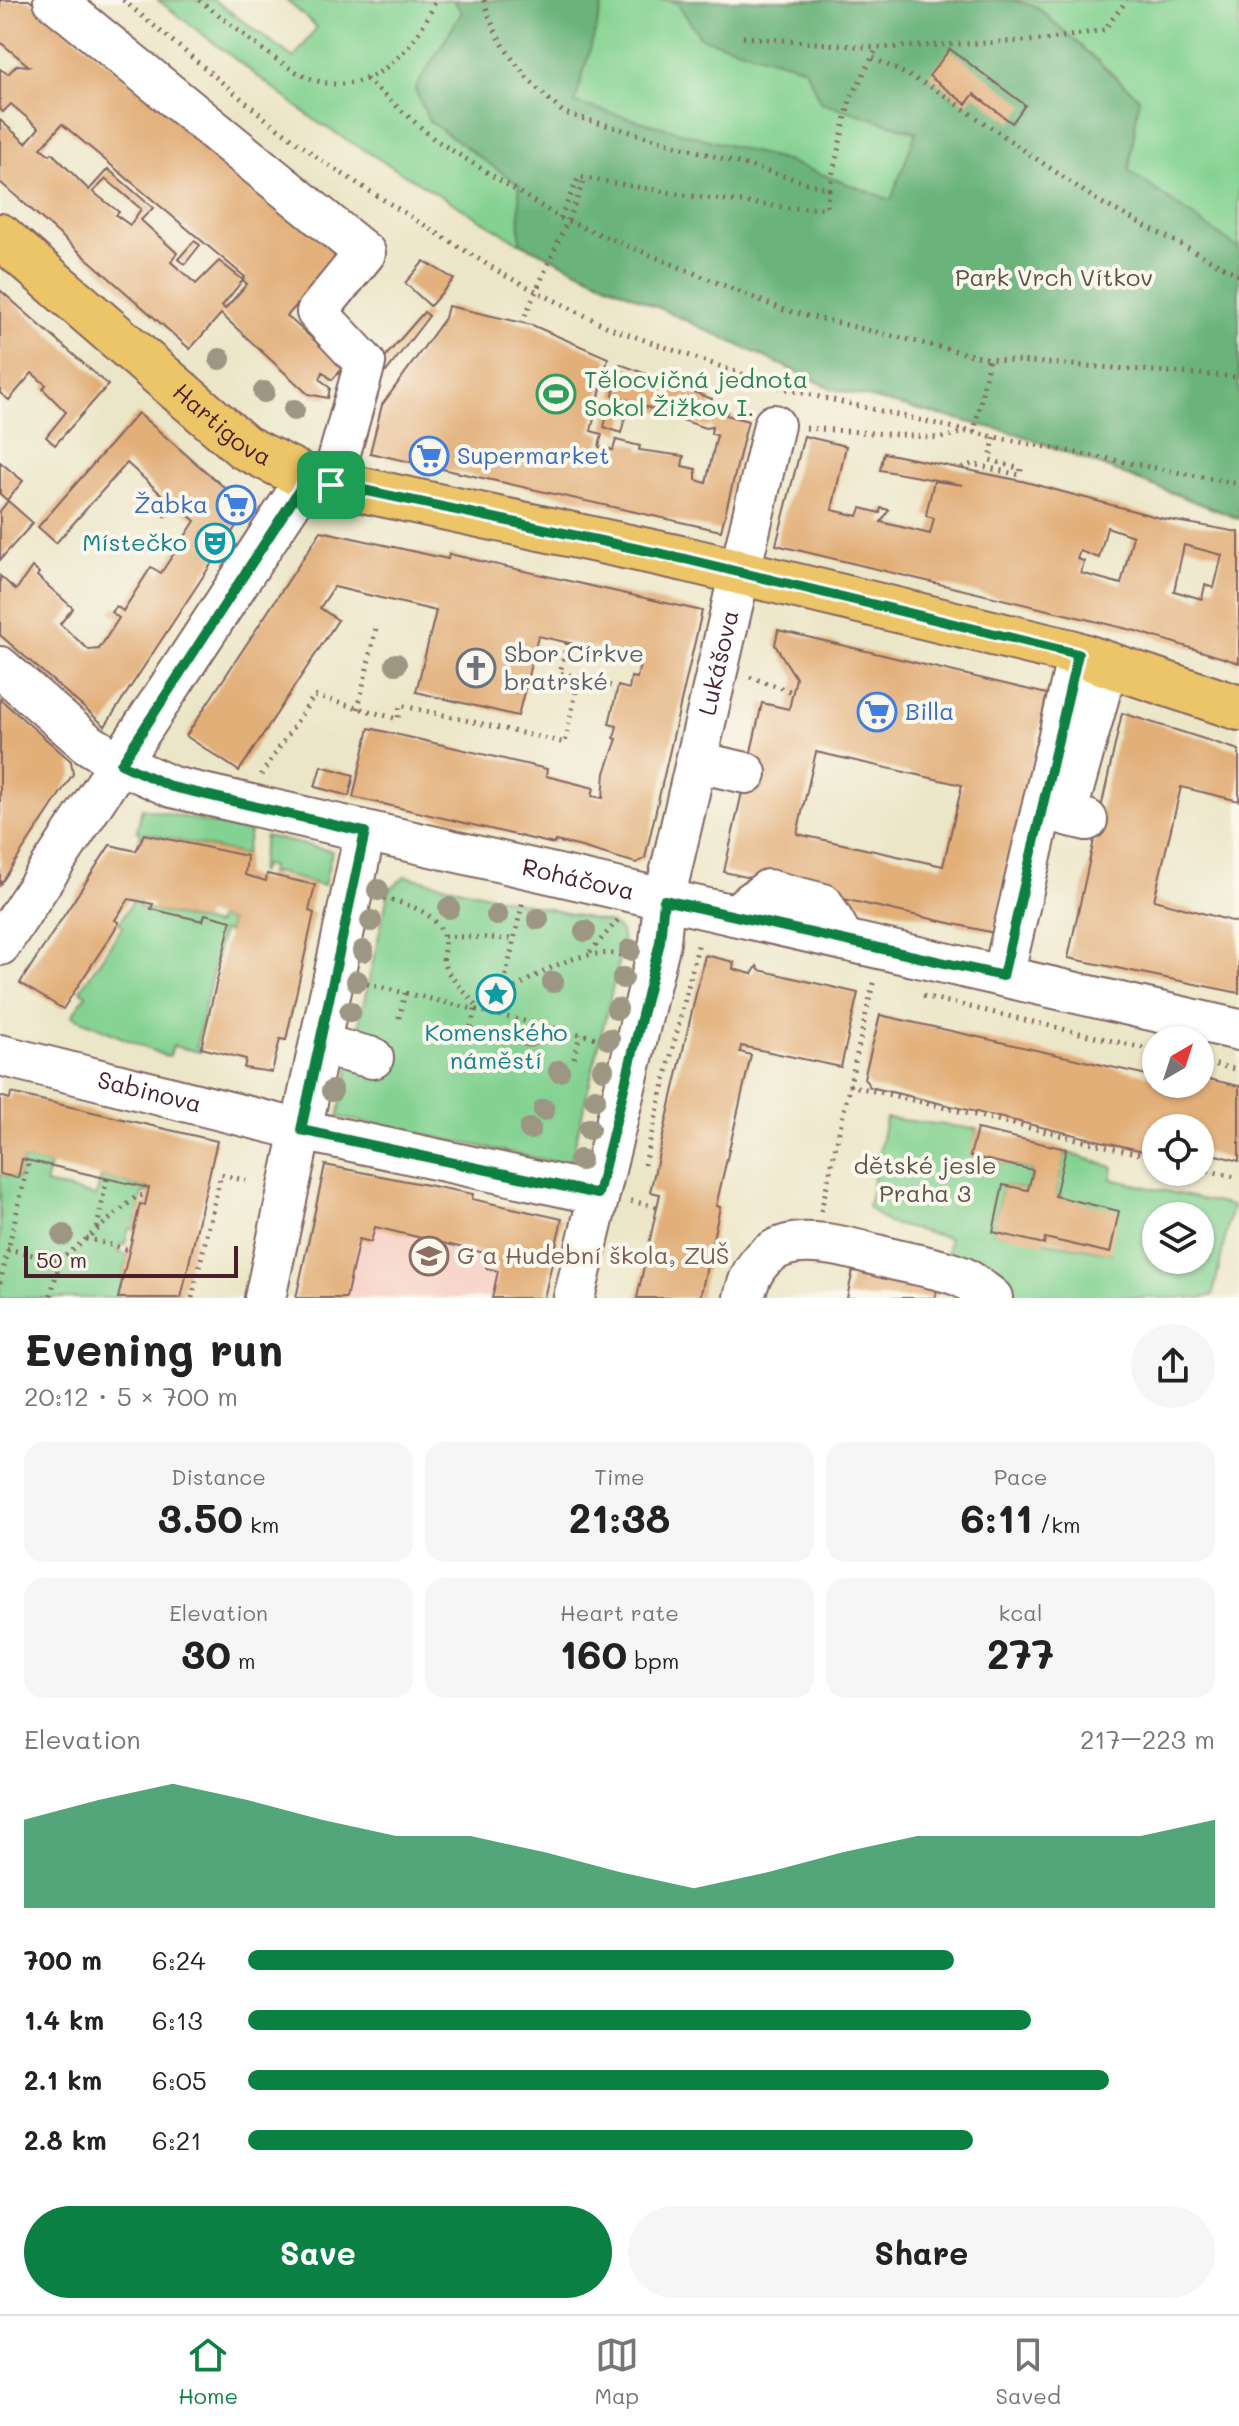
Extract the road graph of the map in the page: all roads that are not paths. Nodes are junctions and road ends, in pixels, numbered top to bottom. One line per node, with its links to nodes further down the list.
1 (54, 0): 4 (street)
2 (0, 236): 4 (main road, Hartigova)
3 (774, 425): 5 (street, Lukášova)
4 (319, 482): 5 (main road, Hartigova); 10 (street)
5 (740, 572): 6 (main road, Hartigova); 9 (street, Lukášova)
6 (1093, 658): 8 (main road, Hartigova); 12 (street); 16 (street)
7 (0, 667): 10 (street, Roháčova)
8 (1239, 708)
9 (697, 762): 11 (street); 14 (street, Lukášova)
10 (121, 764): 13 (street, Roháčova); 15 (street)
11 (746, 773)
12 (1087, 820)
13 (365, 832): 14 (street, Roháčova); 18 (street)
14 (664, 900): 16 (street, Roháčova); 22 (street, Lukášova)
15 (0, 945)
16 (1003, 976): 17 (street, Roháčova)
17 (1239, 1030)
18 (321, 1045): 20 (street); 21 (street)
19 (0, 1055): 21 (street, Sabinova)
20 (373, 1058)
21 (301, 1130): 22 (street, Sabinova); 23 (street)
22 (617, 1198): 24 (street, Lukášova)
23 (265, 1298)
24 (574, 1298)
25 (744, 1298): 26 (street)
26 (992, 1298)

